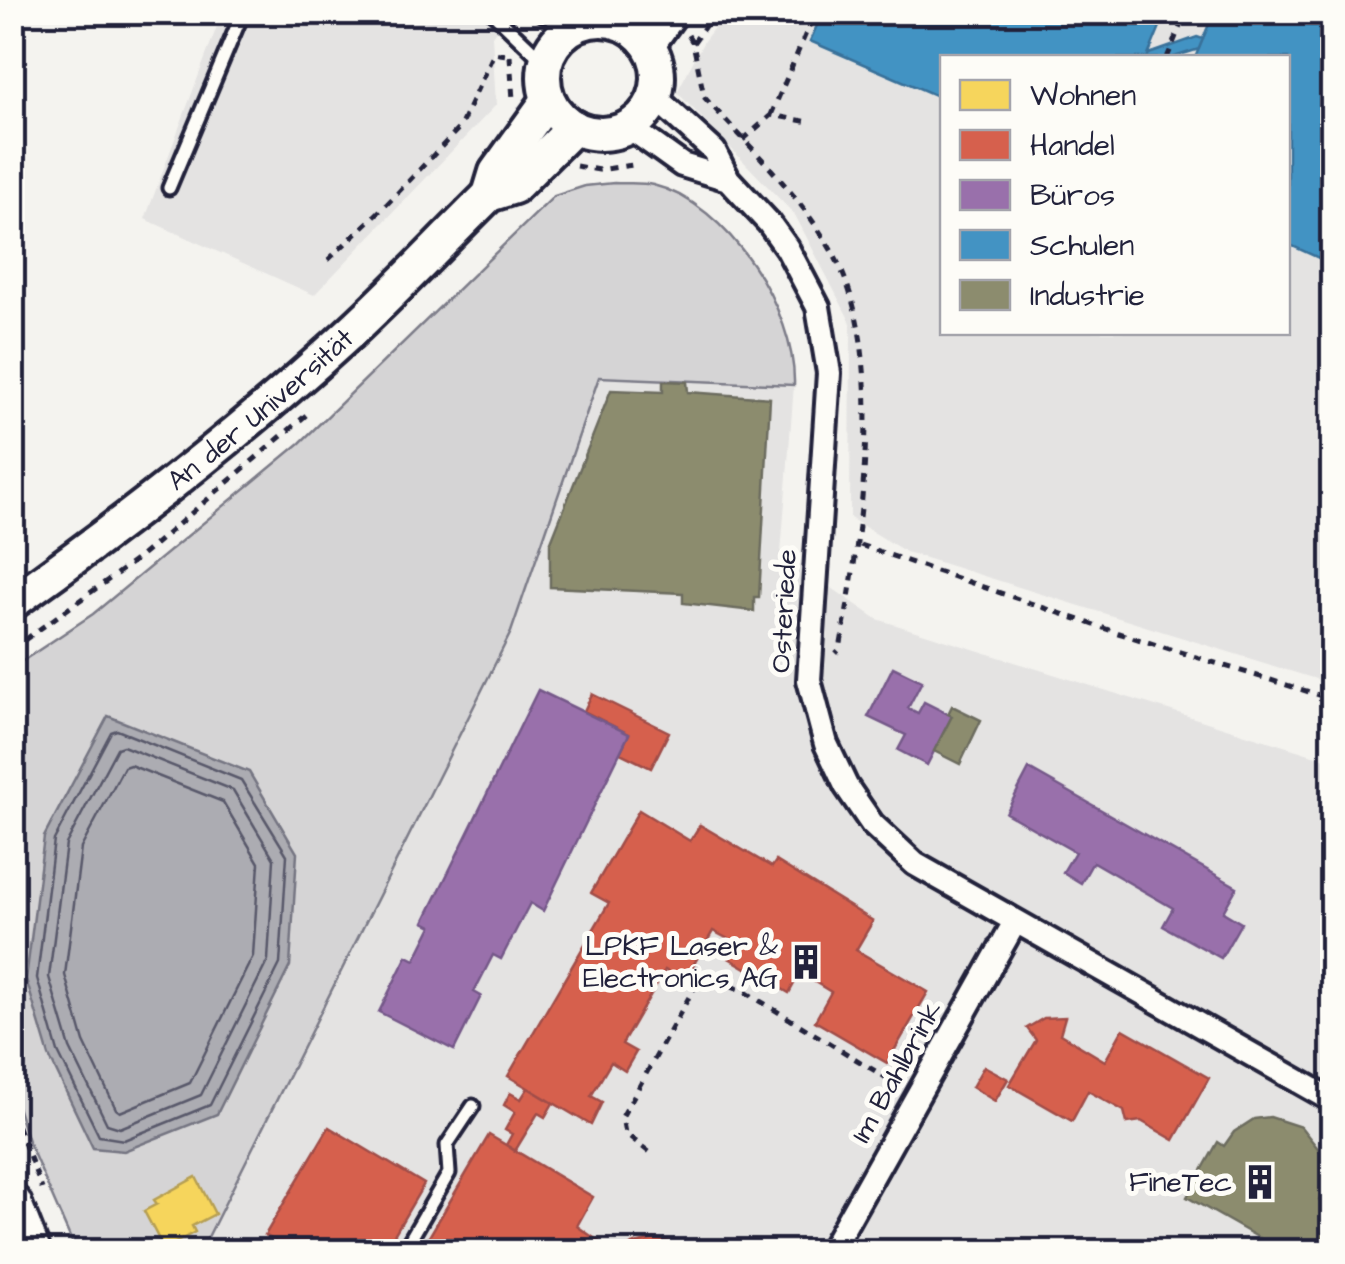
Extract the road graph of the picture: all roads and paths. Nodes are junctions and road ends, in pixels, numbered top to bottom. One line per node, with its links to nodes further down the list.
1 (243, 12): 23 (lane)
2 (492, 12): 13 (lane)
3 (540, 12): 9 (lane)
4 (671, 12): 10 (street)
5 (715, 12): 18 (path)
6 (815, 12): 16 (path)
7 (1186, 12): 12 (path)
8 (624, 18): 9 (street); 10 (street)
9 (569, 30): 13 (street)
10 (648, 44): 14 (street)
11 (510, 55): 25 (path)
12 (1168, 55)
13 (544, 62): 15 (street)
14 (655, 97): 18 (street, Osteriede); 20 (street)
15 (548, 100): 19 (street); 24 (street, An der Universität)
16 (771, 115): 17 (path); 21 (path)
17 (809, 122)
18 (686, 125): 22 (street, Osteriede)
19 (574, 127): 20 (street); 24 (street, An der Universität)
20 (629, 127): 22 (street, Osteriede)
21 (743, 140)
22 (728, 178): 29 (street, Osteriede)
23 (169, 188)
24 (490, 195): 28 (street, An der Universität)
25 (328, 260)
26 (863, 354): 27 (path)
27 (859, 545): 29 (path); 30 (path)
28 (12, 604)
29 (808, 680): 31 (street, Osteriede)
30 (1332, 700)
31 (1015, 922): 32 (street, Im Bahlbrink); 33 (street, Osteriede)
32 (917, 1097): 36 (path); 40 (street, Im Bahlbrink)
33 (1332, 1100)
34 (473, 1106): 39 (lane)
35 (12, 1111): 37 (path)
36 (649, 1152)
37 (29, 1201): 38 (main road)
38 (31, 1252)
39 (403, 1252)
40 (830, 1252)

